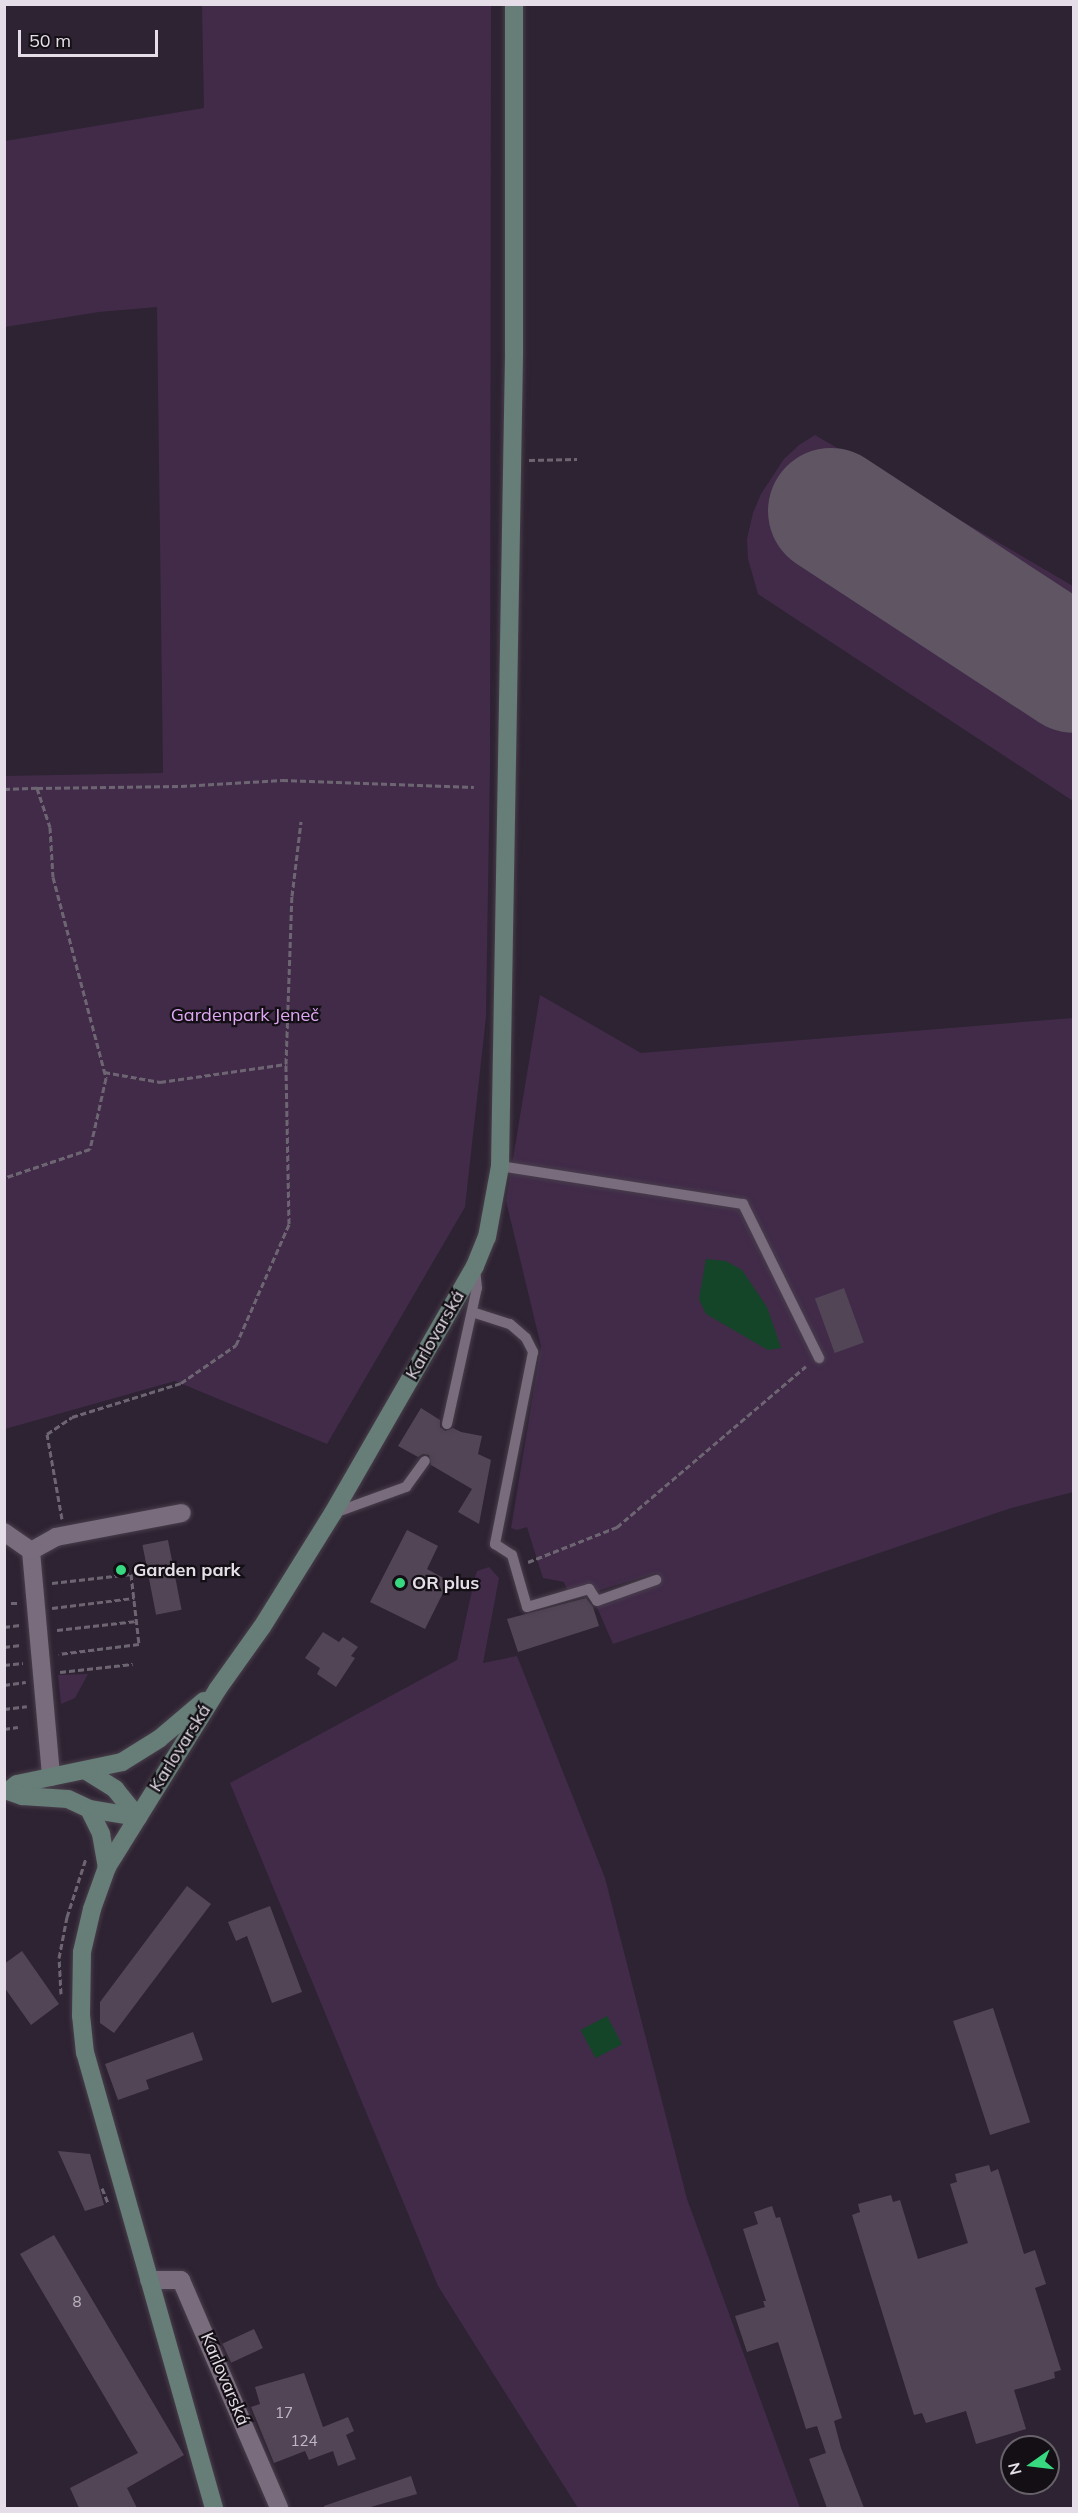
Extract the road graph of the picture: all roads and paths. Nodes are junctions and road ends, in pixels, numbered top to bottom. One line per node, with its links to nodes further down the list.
1 (514, 4): 3 (main road, Karlovarská)
2 (577, 459): 3 (path)
3 (512, 460): 10 (main road, Karlovarská)
4 (474, 787): 5 (path)
5 (37, 788): 6 (path); 9 (path)
6 (4, 789)
7 (301, 822): 8 (path)
8 (286, 1064): 9 (path); 21 (path)
9 (104, 1072): 11 (path)
10 (500, 1166): 12 (main road, Karlovarská); 14 (lane)
11 (4, 1178)
12 (475, 1266): 13 (lane); 19 (main road, Karlovarská)
13 (472, 1312): 16 (lane); 23 (lane)
14 (812, 1344): 15 (lane); 23 (path)
15 (819, 1358)
16 (447, 1424)
17 (425, 1461): 19 (lane)
18 (182, 1513): 21 (street)
19 (333, 1513): 32 (main road, Karlovarská)
20 (4, 1532): 22 (street)
21 (65, 1535): 22 (street)
22 (31, 1551): 25 (street)
23 (515, 1568): 24 (lane)
24 (656, 1580)
25 (33, 1585): 26 (path); 27 (street)
26 (134, 1598): 27 (path); 28 (path)
27 (36, 1610): 29 (street)
28 (136, 1621): 29 (path); 31 (path)
29 (37, 1632): 31 (street)
30 (133, 1664): 31 (path)
31 (40, 1665): 33 (street)
32 (217, 1690): 37 (main road); 41 (main road, Karlovarská)
33 (43, 1704): 34 (path); 38 (street)
34 (4, 1709)
35 (18, 1727): 36 (path)
36 (4, 1730)
37 (85, 1770): 38 (main road); 41 (main road)
38 (51, 1777): 39 (main road)
39 (6, 1791): 40 (main road)
40 (89, 1809): 41 (main road); 42 (main road)
41 (138, 1817): 42 (main road, Karlovarská)
42 (107, 1867): 43 (main road, Karlovarská)
43 (149, 2280): 44 (main road, Karlovarská); 45 (street, Karlovarská)
44 (214, 2508)
45 (279, 2508)

